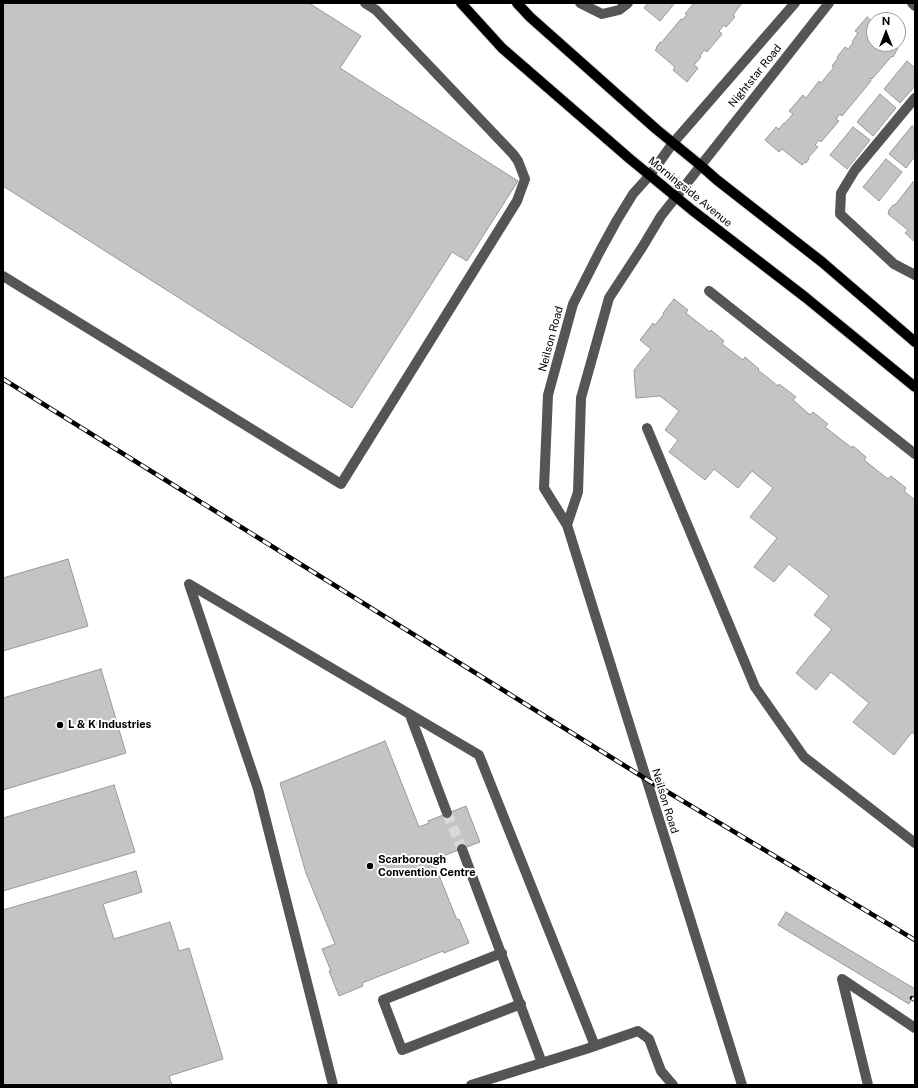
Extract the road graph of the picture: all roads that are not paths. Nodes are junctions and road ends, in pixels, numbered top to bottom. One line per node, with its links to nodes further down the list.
1 (366, 3): 16 (street)
2 (462, 3): 13 (main road, Morningside Avenue)
3 (518, 3): 11 (main road)
4 (580, 3): 5 (street)
5 (628, 3)
6 (795, 3): 11 (street, Nightstar Road)
7 (829, 3): 12 (street, Nightstar Road)
8 (912, 3): 9 (street)
9 (915, 6)
10 (915, 98): 15 (street)
11 (673, 143): 12 (main road); 13 (street, Nightstar Road)
12 (700, 165): 14 (street, Nightstar Road); 18 (main road)
13 (650, 175): 14 (main road, Morningside Avenue); 22 (street, Neilson Road)
14 (676, 197): 19 (main road, Morningside Avenue); 22 (street)
15 (915, 275)
16 (3, 276)
17 (709, 291): 21 (street)
18 (915, 342)
19 (915, 387)
20 (647, 428): 25 (street)
21 (915, 454)
22 (567, 525): 35 (street, Neilson Road)
23 (410, 715): 24 (street); 30 (street); 32 (street)
24 (447, 813)
25 (915, 843)
26 (462, 849): 27 (street)
27 (502, 953): 28 (street); 28 (street)
28 (521, 1004): 31 (street)
29 (915, 1028): 36 (street)
30 (595, 1046): 31 (street); 34 (street)
31 (542, 1063): 33 (street)
32 (333, 1085)
33 (471, 1085)
34 (673, 1085)
35 (742, 1085)
36 (868, 1085)

